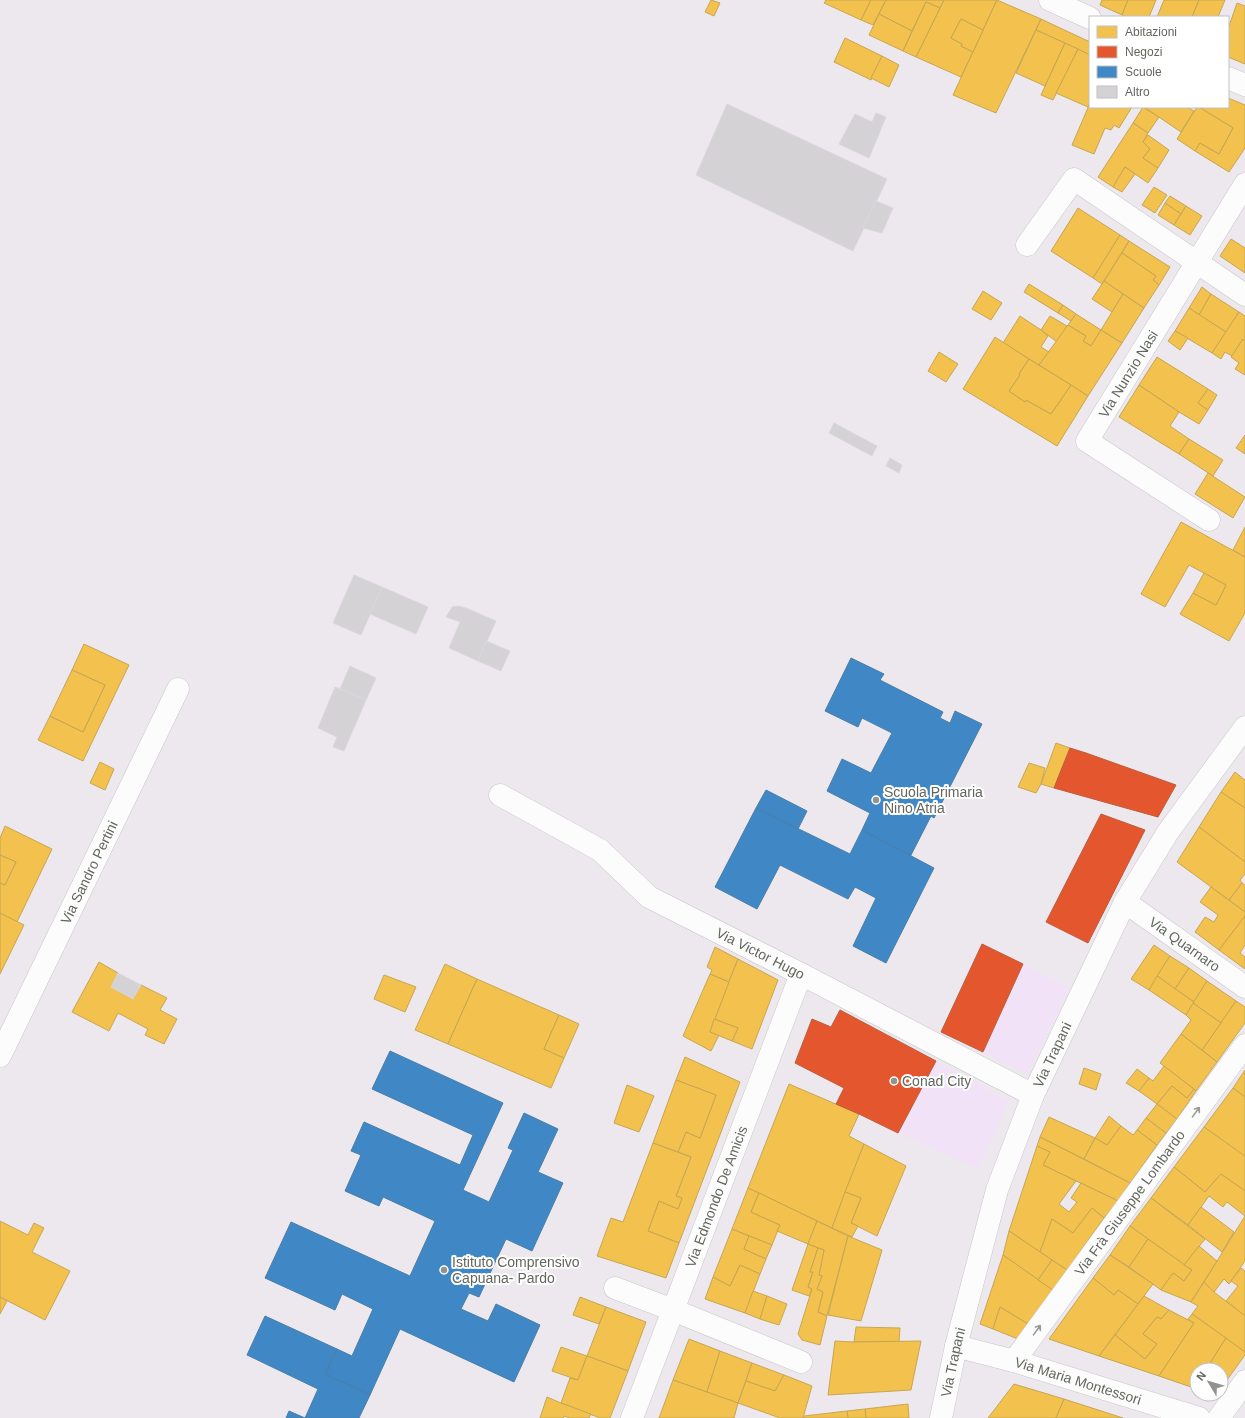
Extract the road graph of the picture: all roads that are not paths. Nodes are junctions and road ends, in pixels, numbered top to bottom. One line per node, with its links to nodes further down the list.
1 (1050, 0): 2 (street)
2 (1083, 11)
3 (1229, 78): 4 (street)
4 (1245, 85)
5 (1245, 184): 7 (street, Via Nunzio Nasi)
6 (1027, 245): 7 (street)
7 (1197, 262): 8 (street); 9 (street, Via Nunzio Nasi)
8 (1245, 294)
9 (1208, 520)
10 (178, 689): 17 (street, Via Sandro Pertini)
11 (1245, 727): 13 (street, Via Trapani)
12 (500, 795): 14 (street, Via Victor Hugo)
13 (1125, 902): 15 (street, Via Quarnaro); 18 (street, Via Trapani)
14 (800, 974): 18 (street, Via Victor Hugo); 20 (street, Via Edmondo De Amicis)
15 (1245, 987)
16 (1245, 1045): 22 (street, Via Frà Giuseppe Lombardo, one-way to 16)
17 (0, 1056)
18 (1033, 1095): 21 (street, Via Trapani)
19 (615, 1288): 20 (street)
20 (673, 1310): 23 (street); 25 (street, Via Edmondo De Amicis)
21 (956, 1346): 22 (street, Via Maria Montessori); 26 (street, Via Trapani)
22 (1014, 1361): 27 (street, Via Maria Montessori)
23 (801, 1362)
24 (1245, 1381): 28 (street)
25 (632, 1418)
26 (941, 1418)
27 (1199, 1418)
28 (1219, 1418)

